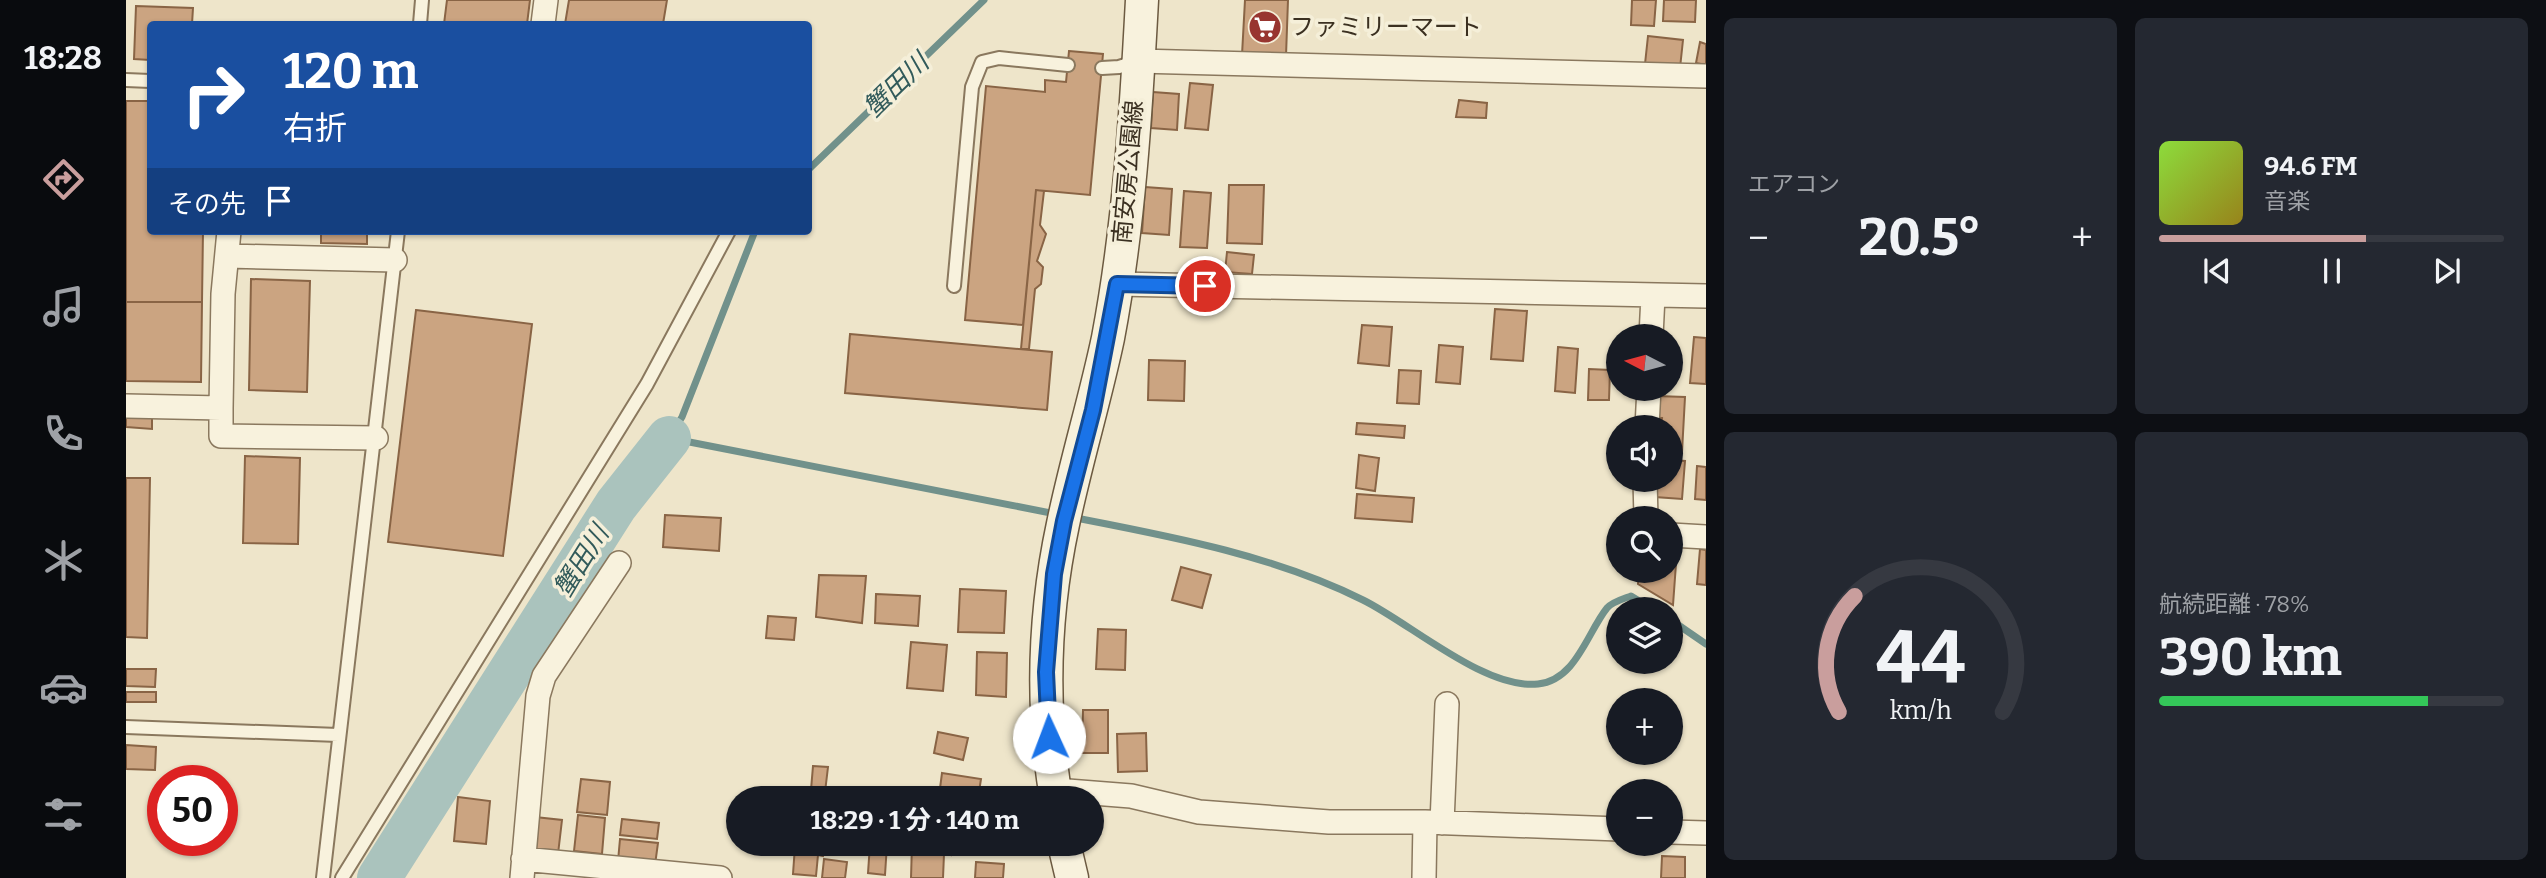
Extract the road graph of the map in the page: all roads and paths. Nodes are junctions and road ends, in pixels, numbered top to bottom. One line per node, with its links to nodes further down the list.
1 (422, 0): 4 (lane)
2 (546, 0): 5 (street)
3 (1142, 0): 6 (main road, 南安房公園線)
4 (420, 21)
5 (543, 21)
6 (1138, 61): 8 (lane); 9 (street); 17 (main road, 南安房公園線)
7 (1068, 65): 18 (lane)
8 (1102, 68)
9 (1706, 76)
10 (126, 80): 11 (lane)
11 (147, 81)
12 (229, 235): 15 (street)
13 (398, 235): 16 (lane)
14 (727, 235): 40 (lane)
15 (228, 256): 16 (street); 23 (street)
16 (395, 260): 24 (lane)
17 (1117, 284): 19 (street); 31 (main road, 南安房公園線)
18 (954, 286)
19 (1653, 296): 20 (street); 21 (street)
20 (1706, 296)
21 (1652, 324)
22 (126, 406): 23 (street)
23 (221, 408): 24 (street)
24 (376, 438): 30 (lane)
25 (1683, 536): 26 (street)
26 (1706, 537)
27 (620, 562): 38 (street)
28 (1447, 704): 33 (street)
29 (126, 727): 30 (lane)
30 (338, 735): 39 (lane)
31 (1054, 786)
32 (1104, 795): 33 (street)
33 (1434, 822): 34 (street); 43 (street)
34 (1606, 829)
35 (1683, 831): 36 (street)
36 (1706, 832)
37 (1067, 856): 42 (main road)
38 (522, 868): 41 (street)
39 (323, 878)
40 (342, 878)
41 (720, 878)
42 (1072, 878)
43 (1424, 878)

